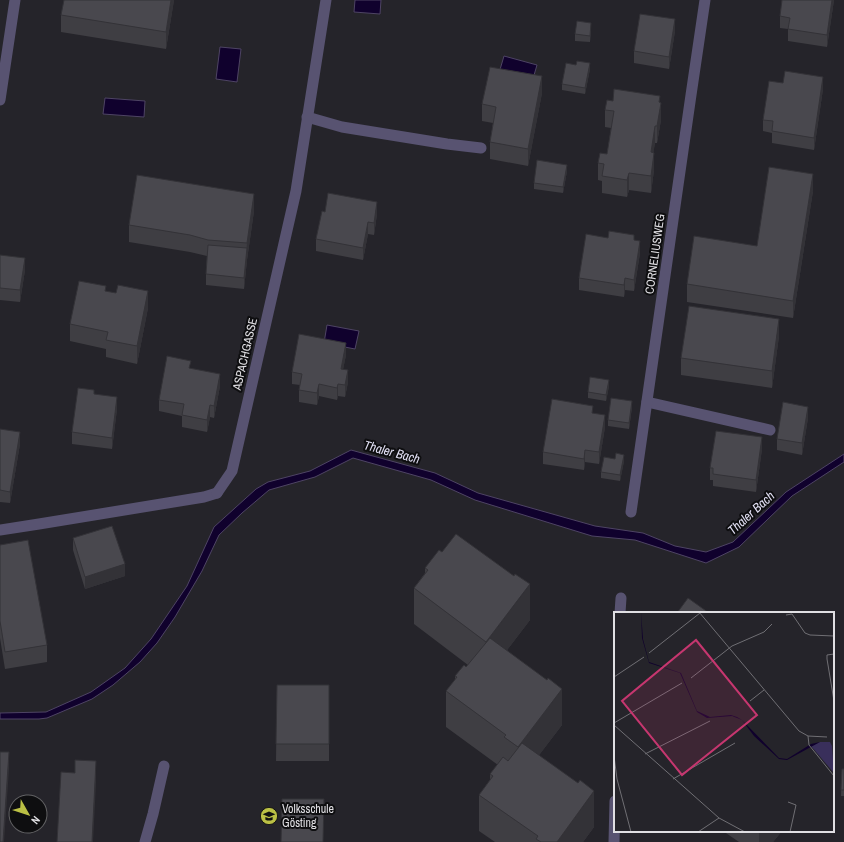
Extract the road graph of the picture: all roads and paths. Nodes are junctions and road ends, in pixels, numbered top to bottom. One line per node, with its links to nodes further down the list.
1 (15, 0): 4 (street)
2 (326, 0): 5 (street, ASPACHGASSE)
3 (705, 0): 7 (street, CORNELIUSWEG)
4 (0, 100)
5 (307, 118): 6 (street); 10 (street, ASPACHGASSE)
6 (481, 148)
7 (647, 402): 8 (street); 9 (street, CORNELIUSWEG)
8 (770, 430)
9 (631, 512)
10 (0, 530)
11 (621, 598): 12 (street)
12 (620, 612)
13 (164, 766): 15 (street)
14 (614, 832): 16 (street)
15 (145, 842)
16 (614, 842)

